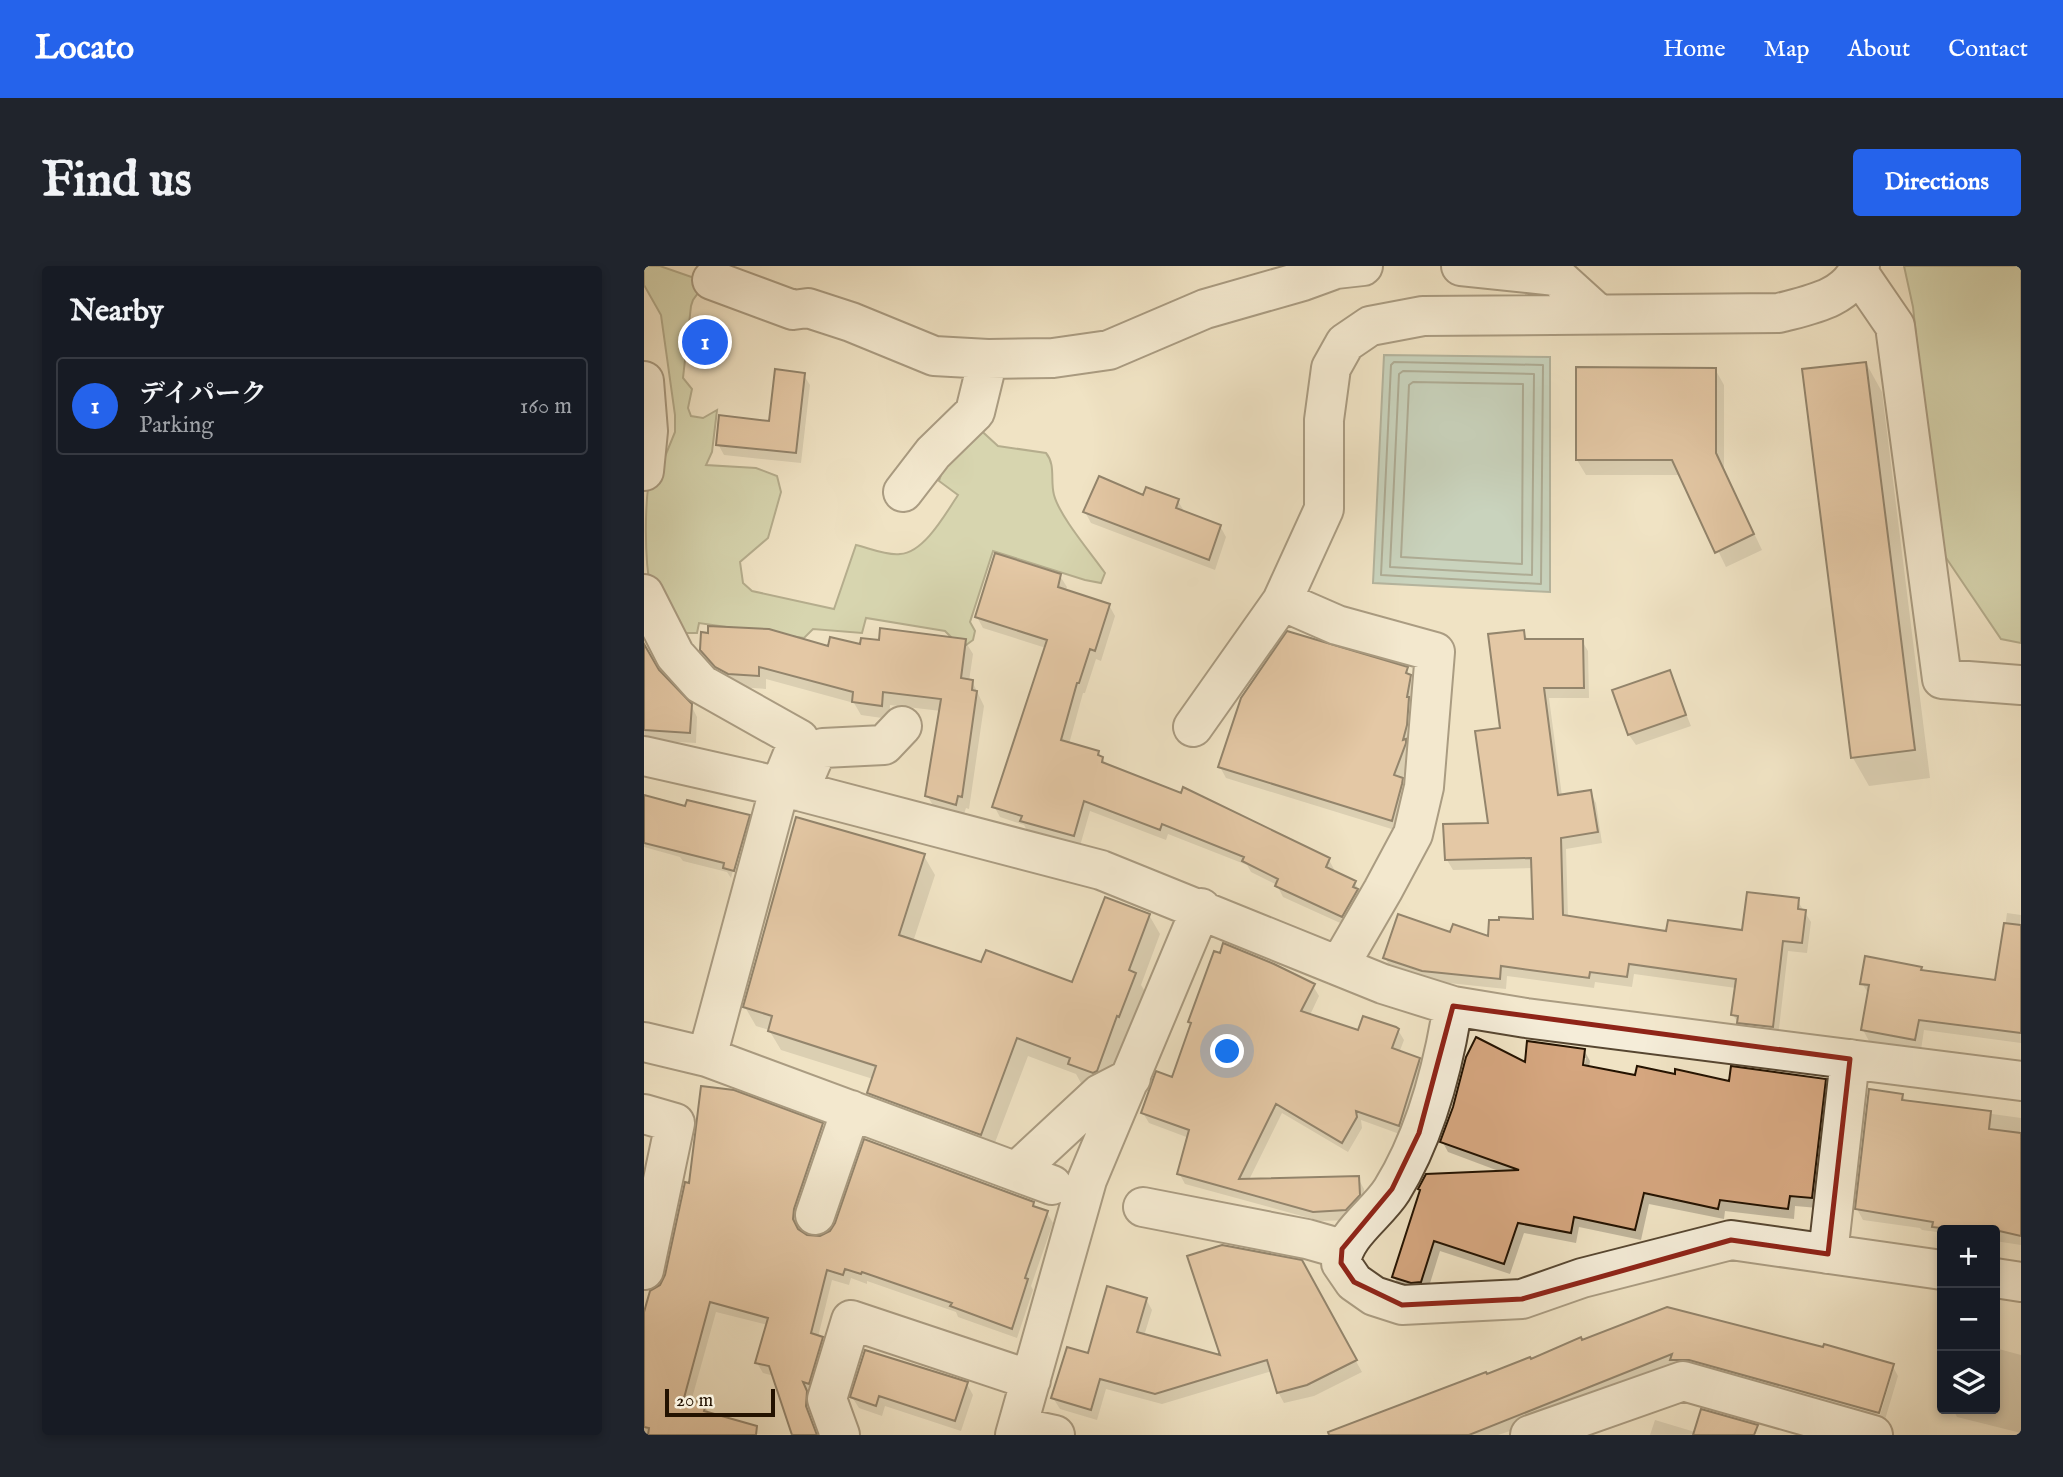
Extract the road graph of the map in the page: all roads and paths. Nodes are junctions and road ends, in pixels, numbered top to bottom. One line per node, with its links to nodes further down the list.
1 (1363, 266): 6 (street)
2 (1461, 266): 5 (street)
3 (1859, 269): 5 (street); 12 (street)
4 (712, 280): 6 (street)
5 (1598, 314): 11 (street)
6 (988, 359): 9 (street)
7 (644, 381): 8 (street)
8 (644, 471)
9 (903, 492)
10 (644, 594): 16 (street)
11 (1282, 601): 14 (street); 18 (street)
12 (2021, 685)
13 (902, 726): 16 (street)
14 (1193, 726)
15 (644, 756): 16 (street)
16 (789, 788): 17 (street); 21 (street)
17 (1201, 908): 18 (street); 23 (street)
18 (1339, 966): 19 (street)
19 (1453, 1006): 22 (street); 31 (street)
20 (644, 1042): 21 (street)
21 (707, 1058): 25 (street)
22 (1850, 1059): 24 (street); 32 (street)
23 (1131, 1077): 27 (street); 28 (street)
24 (2021, 1081)
25 (851, 1110): 27 (street); 30 (street)
26 (644, 1114): 34 (street)
27 (1017, 1171): 28 (street)
28 (1081, 1184): 37 (street)
29 (1143, 1207): 31 (street)
30 (815, 1215)
31 (1342, 1249): 32 (street)
32 (1828, 1254): 33 (street)
33 (1937, 1269)
34 (644, 1270)
35 (2000, 1279): 36 (street)
36 (2021, 1282)
37 (1031, 1380): 38 (street); 39 (street)
38 (1016, 1431): 40 (street)
39 (840, 1435)
40 (1055, 1435)
41 (1530, 1435): 42 (street)
42 (1873, 1435)

